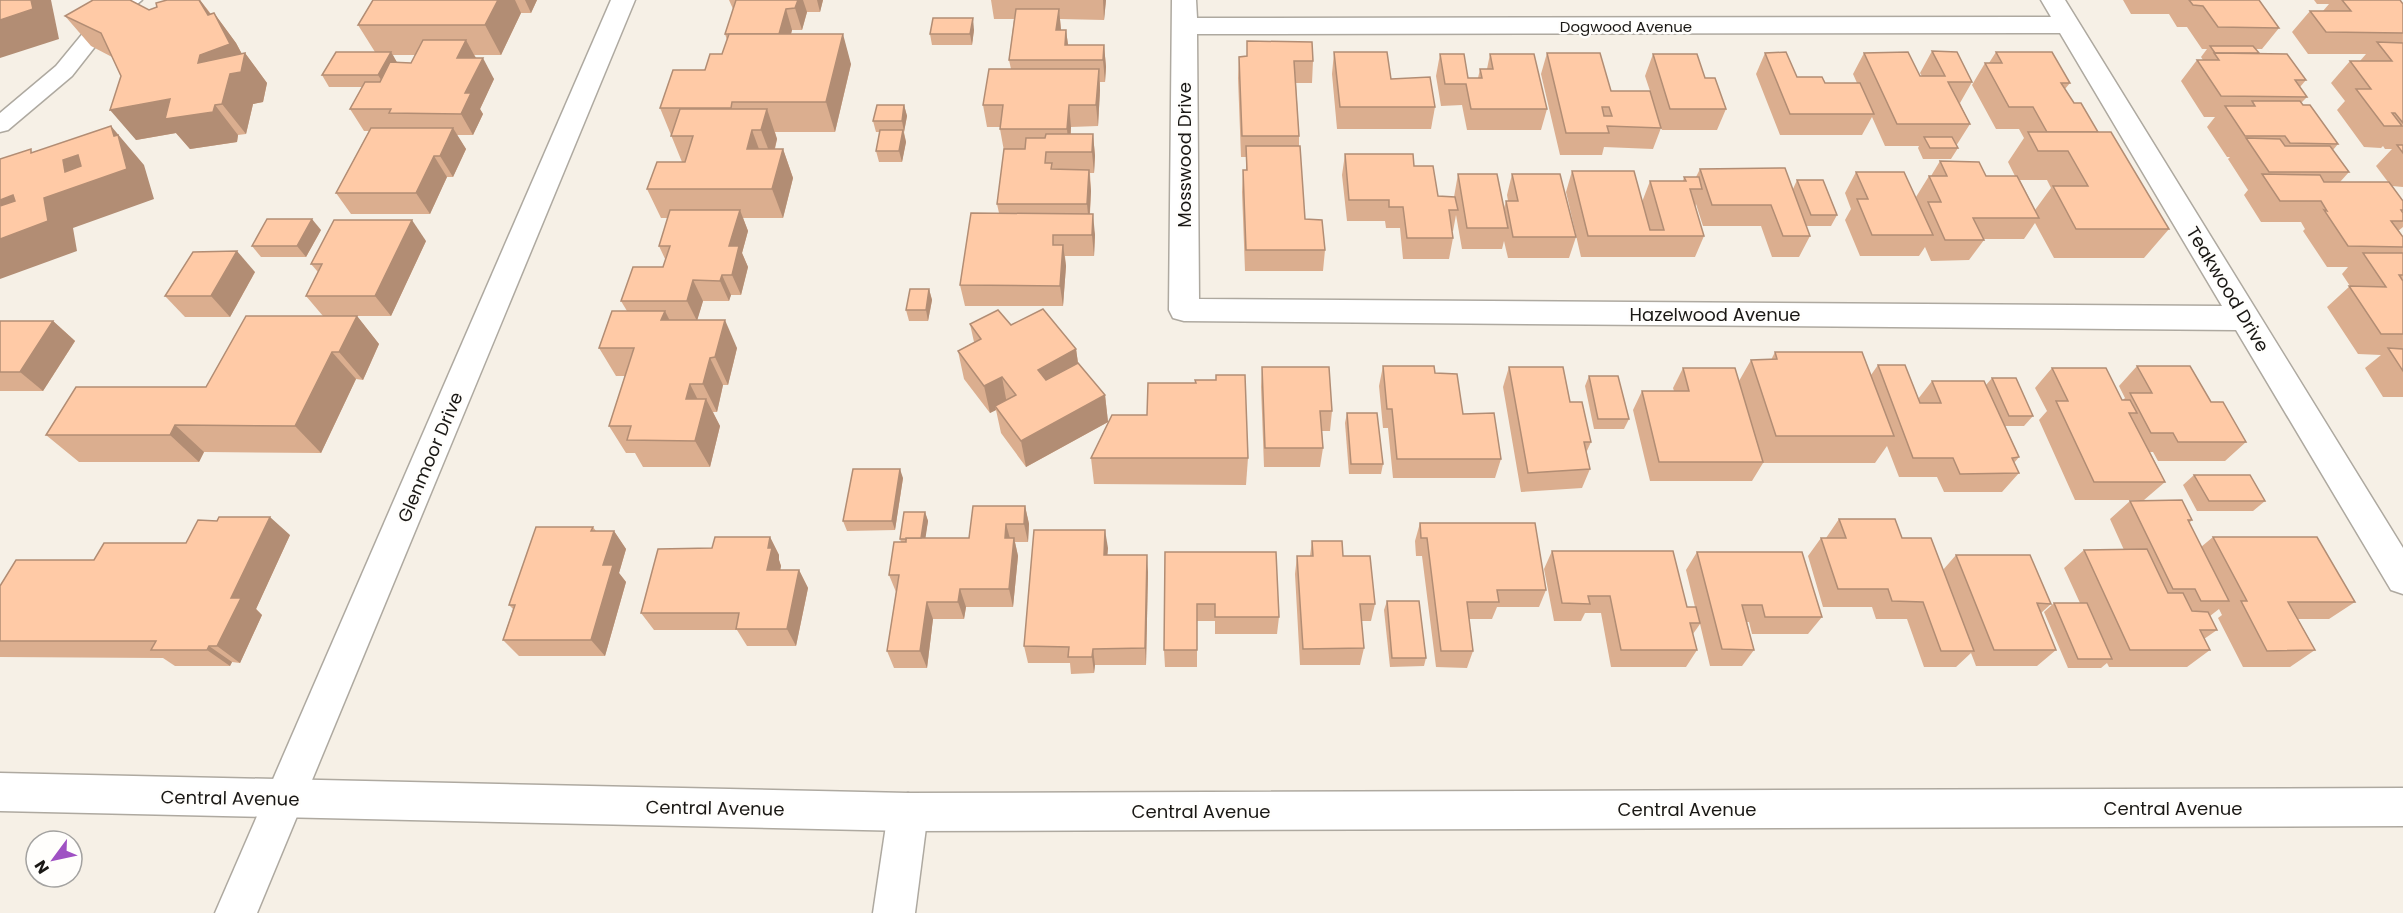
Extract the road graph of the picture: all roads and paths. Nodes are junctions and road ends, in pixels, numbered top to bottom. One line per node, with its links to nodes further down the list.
1 (132, 0): 6 (lane)
2 (623, 0): 11 (street, Glenmoor Drive)
3 (2053, 0): 5 (street, Teakwood Drive)
4 (1184, 13): 5 (street, Dogwood Avenue); 7 (street, Mosswood Drive)
5 (2068, 25): 8 (street, Teakwood Drive)
6 (0, 125)
7 (1184, 310): 8 (street, Hazelwood Avenue)
8 (2246, 318): 9 (street, Teakwood Drive)
9 (2403, 579)
10 (0, 792): 11 (street, Central Avenue)
11 (286, 800): 13 (street, Central Avenue); 14 (street, Glenmoor Drive)
12 (2403, 807): 13 (street, Central Avenue)
13 (908, 812): 15 (street)
14 (236, 913)
15 (894, 913)

